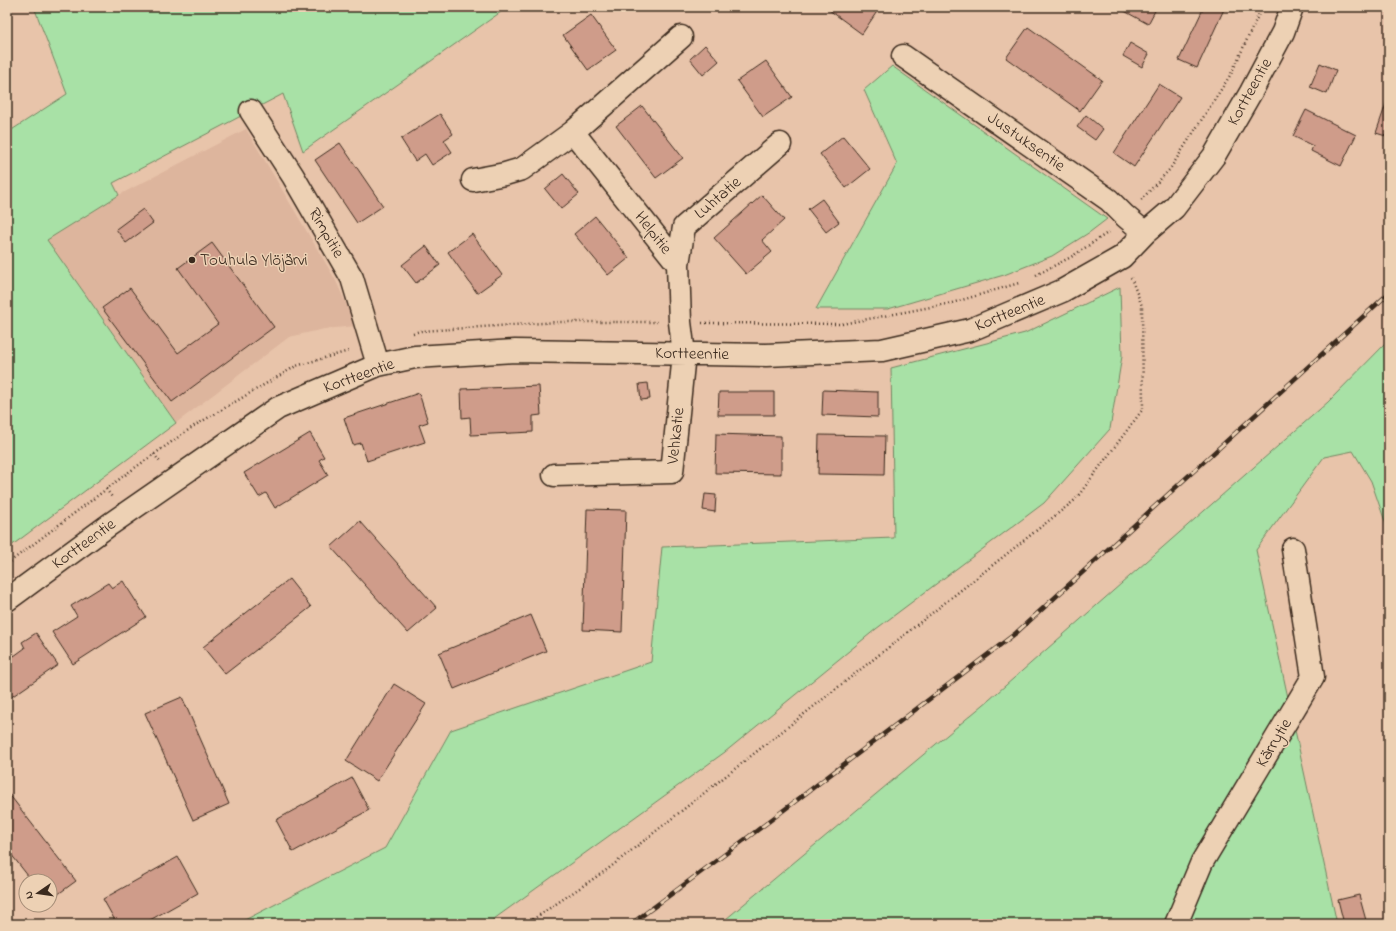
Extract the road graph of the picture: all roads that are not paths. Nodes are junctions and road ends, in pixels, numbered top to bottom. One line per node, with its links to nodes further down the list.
1 (1292, 7): 8 (street, Kortteentie)
2 (680, 37): 5 (street)
3 (903, 56): 8 (street, Justuksentie)
4 (251, 111): 11 (street, Rimpitie)
5 (573, 132): 7 (street); 9 (street, Helpitie)
6 (780, 144): 9 (street, Luhtatie)
7 (473, 180)
8 (1145, 233): 10 (street, Kortteentie)
9 (678, 264): 10 (street, Helpitie)
10 (684, 354): 11 (street, Kortteentie); 12 (street, Vehkatie)
11 (378, 365): 14 (street, Kortteentie)
12 (554, 475)
13 (1293, 549): 15 (street, Kärrytie)
14 (7, 600)
15 (1176, 924)

